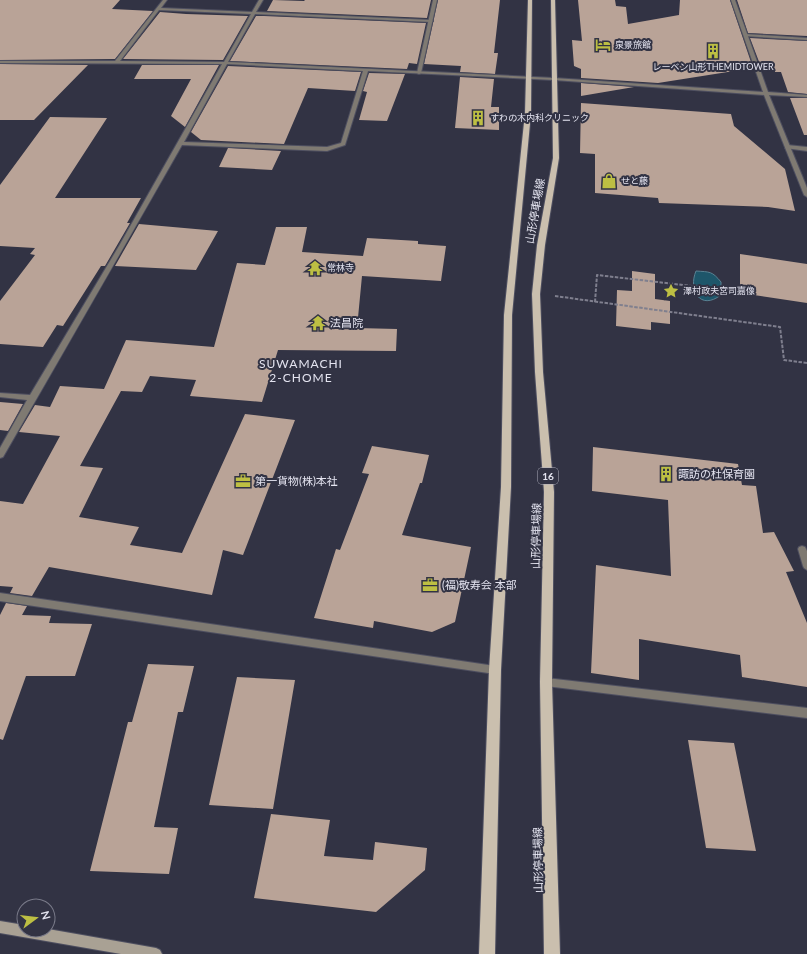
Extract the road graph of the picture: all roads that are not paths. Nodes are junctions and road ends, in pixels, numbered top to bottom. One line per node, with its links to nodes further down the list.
1 (164, 0): 7 (street)
2 (261, 0): 8 (street)
3 (435, 0): 9 (street)
4 (530, 0): 17 (main road, 山形停車場線)
5 (553, 0): 18 (main road, 山形停車場線 / 16)
6 (733, 0): 10 (street)
7 (157, 9): 8 (street); 13 (street)
8 (254, 13): 9 (street); 14 (street)
9 (431, 21): 16 (street)
10 (745, 35): 11 (street); 19 (street)
11 (807, 39)
12 (0, 62): 13 (street)
13 (117, 62): 14 (street)
14 (225, 63): 15 (street); 21 (street)
15 (366, 70): 16 (street); 21 (street)
16 (419, 73): 17 (street)
17 (528, 78): 18 (street); 31 (main road, 山形停車場線)
18 (554, 79): 19 (street); 32 (main road, 山形停車場線 / 16)
19 (766, 94): 20 (street); 22 (street)
20 (807, 96)
21 (181, 143): 26 (street)
22 (787, 147): 23 (street); 24 (street)
23 (807, 149)
24 (807, 195)
25 (0, 395): 26 (street)
26 (32, 398): 27 (street)
27 (0, 455)
28 (802, 549): 29 (street)
29 (807, 566)
30 (0, 597): 31 (street)
31 (495, 670): 36 (main road, 山形停車場線)
32 (546, 682): 33 (street); 37 (main road, 山形停車場線 / 16)
33 (807, 713)
34 (0, 926): 35 (street)
35 (155, 954)
36 (487, 954)
37 (552, 954)

